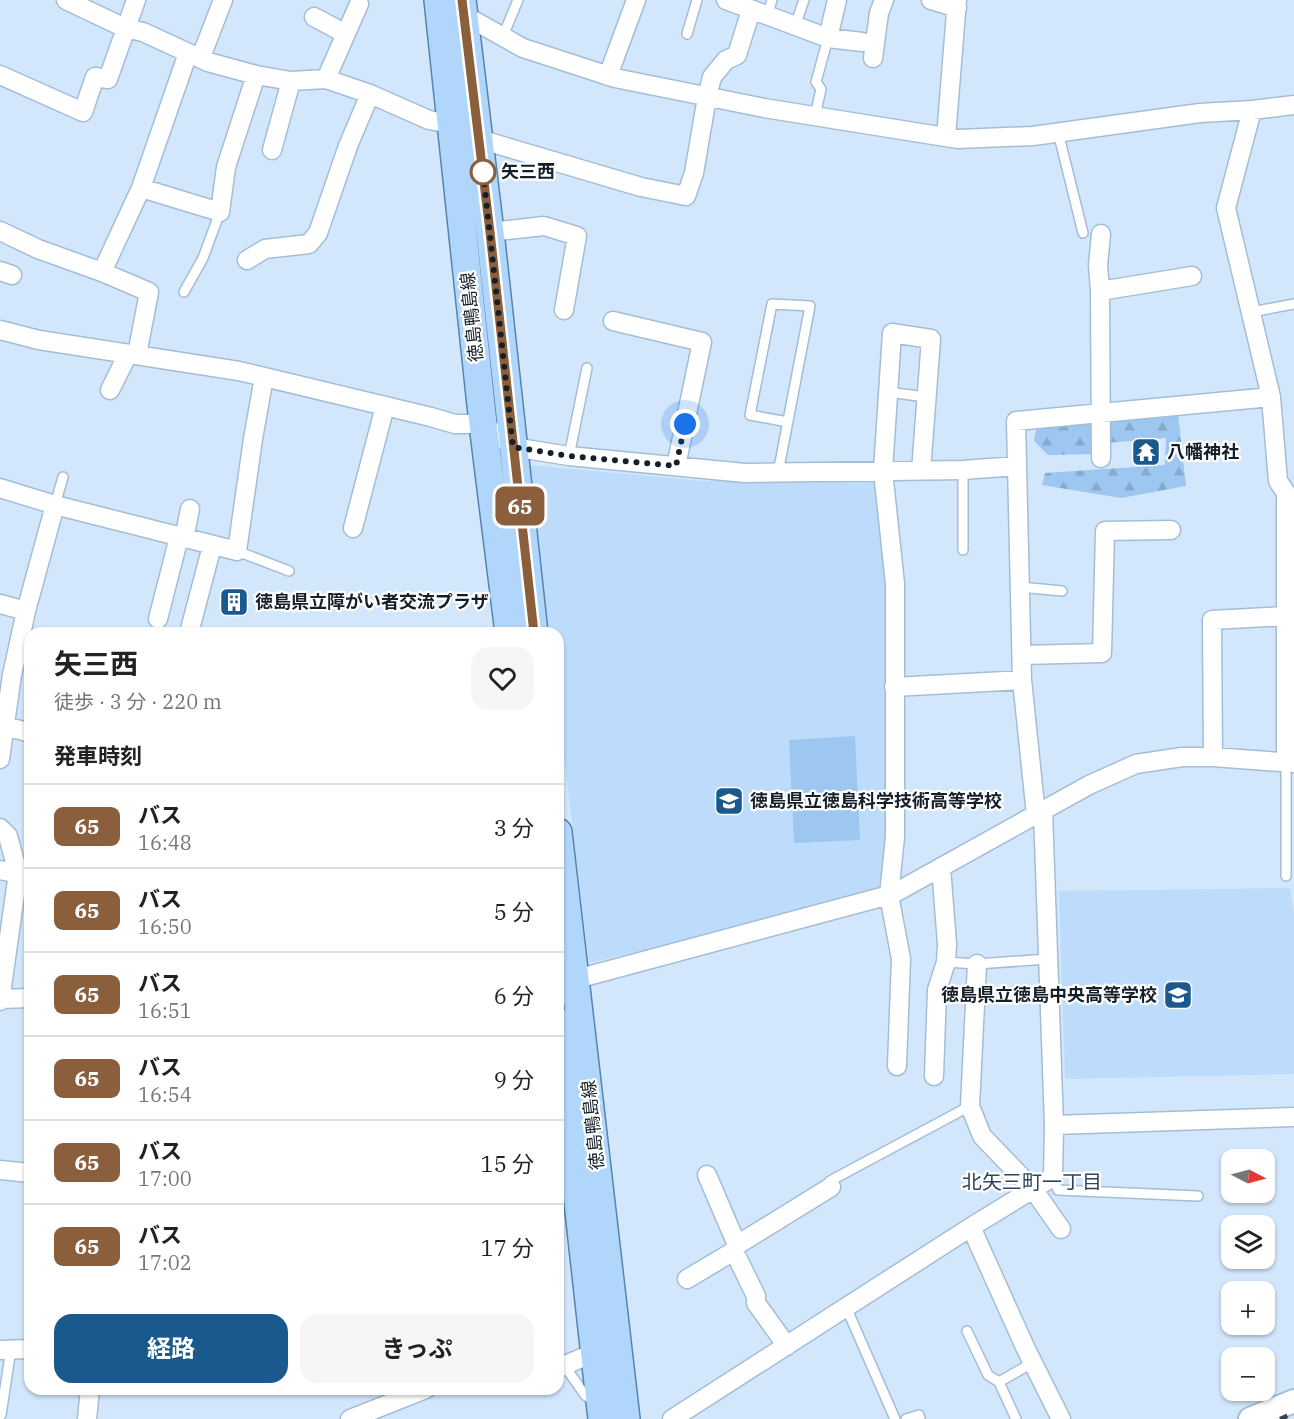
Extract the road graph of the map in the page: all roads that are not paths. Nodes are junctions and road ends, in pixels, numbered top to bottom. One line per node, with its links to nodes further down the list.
1 (66, 0): 19 (street)
2 (136, 0): 19 (street)
3 (223, 0): 24 (street)
4 (438, 0): 35 (main road, 徳島鴨島線)
5 (518, 0): 22 (lane)
6 (636, 0): 27 (street)
7 (697, 0): 21 (lane)
8 (804, 0): 18 (lane)
9 (837, 0): 23 (street)
10 (884, 0): 23 (street)
11 (931, 0): 14 (street)
12 (730, 1): 16 (street)
13 (359, 4): 20 (street)
14 (957, 4): 38 (street)
15 (463, 8): 22 (street); 37 (main road, 徳島鴨島線)
16 (763, 9): 18 (street); 31 (street)
17 (314, 17): 20 (street)
18 (795, 26): 23 (street)
19 (125, 28): 24 (street); 25 (street)
20 (346, 34): 28 (street)
21 (687, 34)
22 (503, 36): 27 (street)
23 (828, 38): 34 (lane)
24 (194, 55): 26 (street); 40 (street)
25 (0, 75)
26 (256, 75): 29 (street); 41 (street)
27 (608, 76): 31 (street)
28 (326, 79): 29 (street); 30 (street)
29 (291, 81): 39 (street)
30 (370, 94): 35 (street); 45 (street)
31 (707, 97): 34 (street); 37 (street)
32 (1294, 105): 33 (street)
33 (1252, 110): 36 (street); 52 (street)
34 (815, 116): 38 (street)
35 (451, 124): 37 (street); 65 (main road, 徳島鴨島線)
36 (1058, 132): 38 (street); 44 (lane)
37 (478, 134): 43 (main road, 徳島鴨島線)
38 (946, 138)
39 (272, 150)
40 (141, 188): 41 (street); 46 (street)
41 (220, 212): 49 (lane)
42 (0, 231): 46 (street)
43 (490, 232): 51 (street); 66 (main road, 徳島鴨島線)
44 (1092, 233): 48 (street)
45 (247, 260)
46 (102, 272): 55 (street)
47 (1192, 276): 48 (street)
48 (1100, 291): 63 (street)
49 (184, 292)
50 (1294, 304): 52 (lane)
51 (564, 310)
52 (1251, 312): 60 (street)
53 (613, 321): 69 (street)
54 (0, 330): 55 (street)
55 (132, 355): 57 (street); 58 (street)
56 (587, 368): 67 (lane)
57 (264, 377): 62 (street); 85 (street)
58 (110, 390)
59 (888, 392): 61 (lane); 61 (street); 72 (street)
60 (1271, 397): 63 (street); 77 (street)
61 (926, 398): 73 (street)
62 (385, 406): 65 (street); 80 (street)
63 (1100, 413): 68 (street); 70 (street)
64 (788, 422): 64 (lane); 74 (lane)
65 (483, 424): 66 (street); 94 (main road, 徳島鴨島線)
66 (513, 447): 67 (street); 95 (main road, 徳島鴨島線)
67 (569, 456): 69 (street)
68 (1101, 458)
69 (676, 466): 74 (street)
70 (1017, 466): 71 (street); 87 (street)
71 (963, 470): 73 (street); 84 (lane)
72 (883, 471): 73 (street); 74 (street); 98 (street)
73 (921, 471)
74 (778, 473)
75 (63, 477): 78 (lane)
76 (0, 488): 78 (street)
77 (1290, 493): 90 (street)
78 (55, 505): 82 (street); 91 (street)
79 (190, 509): 82 (street)
80 (353, 528)
81 (1171, 530): 96 (street)
82 (182, 538): 83 (street); 92 (street)
83 (212, 546): 85 (street); 93 (street)
84 (963, 550)
85 (237, 551): 86 (lane)
86 (289, 571)
87 (1020, 587): 88 (lane); 96 (street)
88 (1062, 591)
89 (0, 604): 91 (street)
90 (1289, 604): 101 (street); 103 (street)
91 (26, 611): 99 (street)
92 (158, 619)
93 (191, 627)
94 (508, 627)
95 (533, 627)
96 (1022, 655): 97 (street)
97 (1022, 680): 98 (street); 104 (street)
98 (894, 687): 109 (street)
99 (3, 725): 100 (street); 102 (street)
100 (24, 731)
101 (1213, 757): 103 (street); 104 (street)
102 (0, 759)
103 (1290, 762): 108 (lane)
104 (1039, 813): 106 (street); 111 (street)
105 (0, 828): 107 (street)
106 (941, 867): 109 (street); 112 (street)
107 (16, 873): 116 (street)
108 (1286, 876)
109 (889, 895): 114 (street); 117 (street)
110 (564, 931): 114 (main road, 徳島鴨島線)
111 (1048, 959): 113 (lane); 122 (street)
112 (946, 962): 113 (lane); 119 (street)
113 (977, 964): 120 (street)
114 (567, 981): 151 (main road, 徳島鴨島線)
115 (24, 998): 116 (street)
116 (0, 1000)
117 (897, 1066)
118 (564, 1074): 139 (main road, 徳島鴨島線)
119 (934, 1076)
120 (969, 1106): 127 (lane); 128 (street)
121 (1294, 1117): 122 (street)
122 (1054, 1125): 126 (street)
123 (0, 1170): 124 (street)
124 (24, 1172)
125 (707, 1174): 132 (street)
126 (1053, 1177): 128 (street); 129 (lane)
127 (831, 1187): 132 (street)
128 (1033, 1189): 130 (street); 131 (street)
129 (1198, 1196)
130 (971, 1227): 134 (street); 140 (street)
131 (1061, 1229)
132 (736, 1248): 133 (street); 136 (street)
133 (687, 1279)
134 (846, 1307): 136 (street); 153 (lane)
135 (967, 1331): 143 (lane)
136 (787, 1346): 152 (street)
137 (5, 1349): 138 (street); 148 (lane)
138 (24, 1349)
139 (596, 1352): 141 (street); 147 (main road, 徳島鴨島線)
140 (1032, 1363): 143 (lane); 157 (street)
141 (564, 1365)
142 (564, 1370): 147 (lane)
143 (999, 1382): 156 (lane)
144 (89, 1395): 149 (street)
145 (410, 1395): 150 (street)
146 (1294, 1401): 158 (street)
147 (602, 1413)
148 (1, 1415)
149 (87, 1419)
150 (350, 1419)
151 (626, 1419)
152 (672, 1419)
153 (894, 1419)
154 (906, 1419): 155 (lane)
155 (920, 1419)
156 (1016, 1419)
157 (1061, 1419)
158 (1250, 1419)

